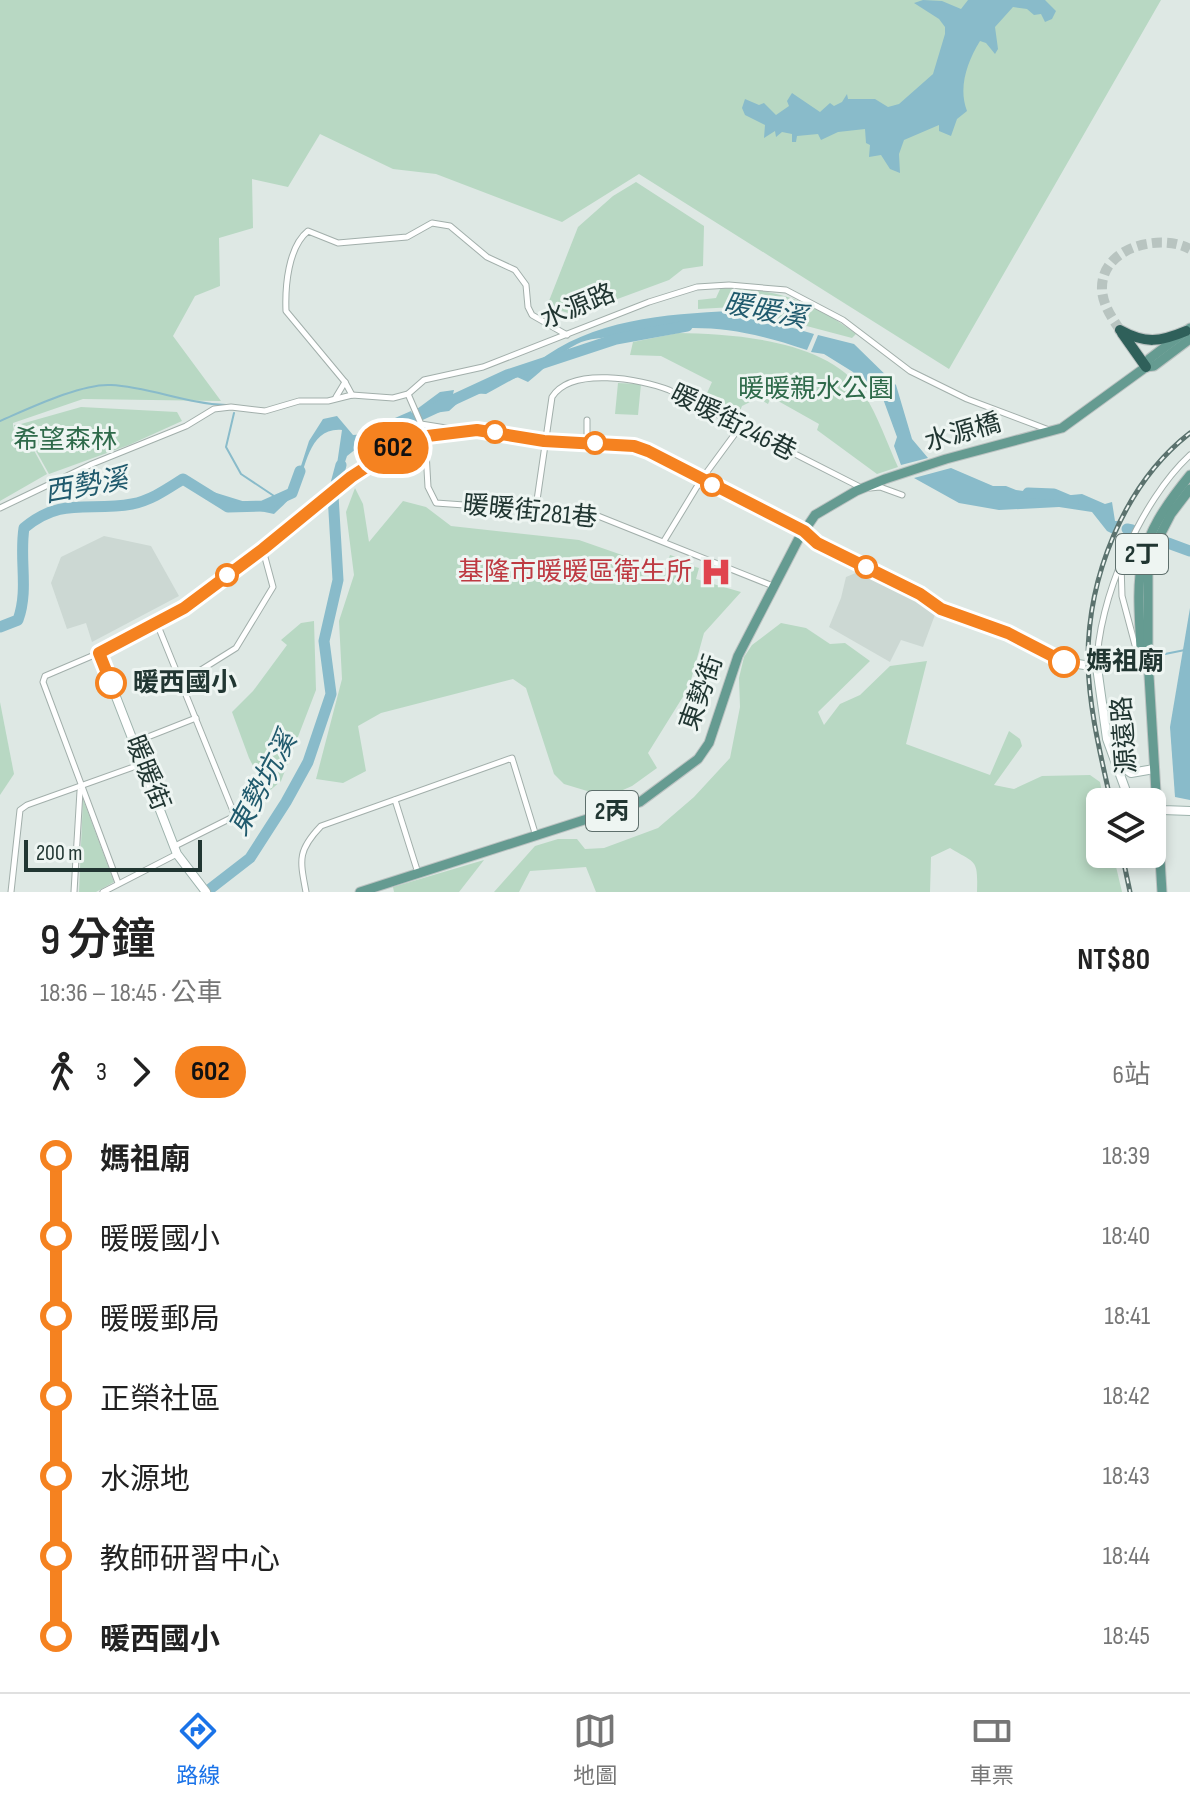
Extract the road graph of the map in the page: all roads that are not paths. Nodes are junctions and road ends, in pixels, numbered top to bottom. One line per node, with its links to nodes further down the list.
1 (1189, 332): 3 (main road, 2丙); 3 (highway)
2 (568, 336): 4 (street); 5 (street, 水源路); 11 (street, 水源路)
3 (1146, 367): 11 (main road, 2丙)
4 (345, 382): 6 (street); 7 (street)
5 (408, 394): 6 (street, 水源路); 10 (street)
6 (352, 395): 7 (street, 水源路)
7 (328, 401): 23 (street, 水源路)
8 (587, 420): 14 (street)
9 (740, 427): 13 (street, 暖暖街246巷); 18 (street); 19 (street, 暖暖街246巷)
10 (477, 430): 12 (street); 13 (street)
11 (1054, 431): 17 (main road, 水源橋 / 2丙)
12 (425, 434): 22 (street, 暖暖街281巷); 26 (street)
13 (544, 441): 14 (street); 22 (street, 暖暖街246巷)
14 (587, 443): 18 (street)
15 (1190, 455): 27 (street)
16 (1190, 475): 30 (main road, 2丁)
17 (885, 479): 19 (main road, 東勢街 / 2丙)
18 (701, 480): 24 (street); 25 (street)
19 (862, 488): 21 (street, 暖暖街246巷); 24 (main road, 東勢街 / 2丙)
20 (1190, 489): 30 (main road, 2丁)
21 (902, 495)
22 (536, 507): 25 (street, 暖暖街281巷)
23 (0, 508)
24 (804, 531): 28 (main road, 東勢街 / 2丙); 33 (street)
25 (664, 541): 28 (street, 暖暖街281巷)
26 (263, 549): 29 (street); 34 (street)
27 (1121, 563): 32 (street, 源遠路); 33 (street)
28 (774, 587): 46 (main road, 東勢街 / 2丙)
29 (156, 621): 31 (street); 34 (street)
30 (1144, 646): 32 (main road, 源遠路 / 2丁); 39 (main road, 源遠路 / 2丁)
31 (99, 653): 36 (street, 暖暖街); 40 (street)
32 (1142, 665): 39 (main road, 源遠路 / 2丁)
33 (1097, 667): 37 (street)
34 (180, 683): 35 (street)
35 (196, 718): 36 (street); 47 (street)
36 (135, 742): 38 (street, 暖暖街)
37 (1114, 757): 39 (street); 41 (street)
38 (143, 764): 40 (street); 47 (street, 暖暖街)
39 (1152, 769): 42 (main road, 源遠路 / 2丁)
40 (81, 786): 51 (street); 52 (street); 53 (street)
41 (1125, 788)
42 (1154, 788)
43 (395, 800): 46 (street); 50 (street); 56 (street)
44 (1166, 808): 45 (street)
45 (1190, 811)
46 (537, 837): 50 (main road, 東勢街 / 2丙)
47 (176, 850): 51 (street); 55 (street, 暖暖街)
48 (1157, 868): 58 (main road, 源遠路 / 2丁)
49 (1158, 868): 58 (main road, 源遠路 / 2丁)
50 (418, 873): 57 (main road, 東勢街 / 2丙)
51 (118, 883): 54 (street)
52 (11, 892)
53 (74, 892)
54 (103, 892)
55 (206, 892)
56 (306, 892)
57 (360, 892)
58 (1159, 892)

